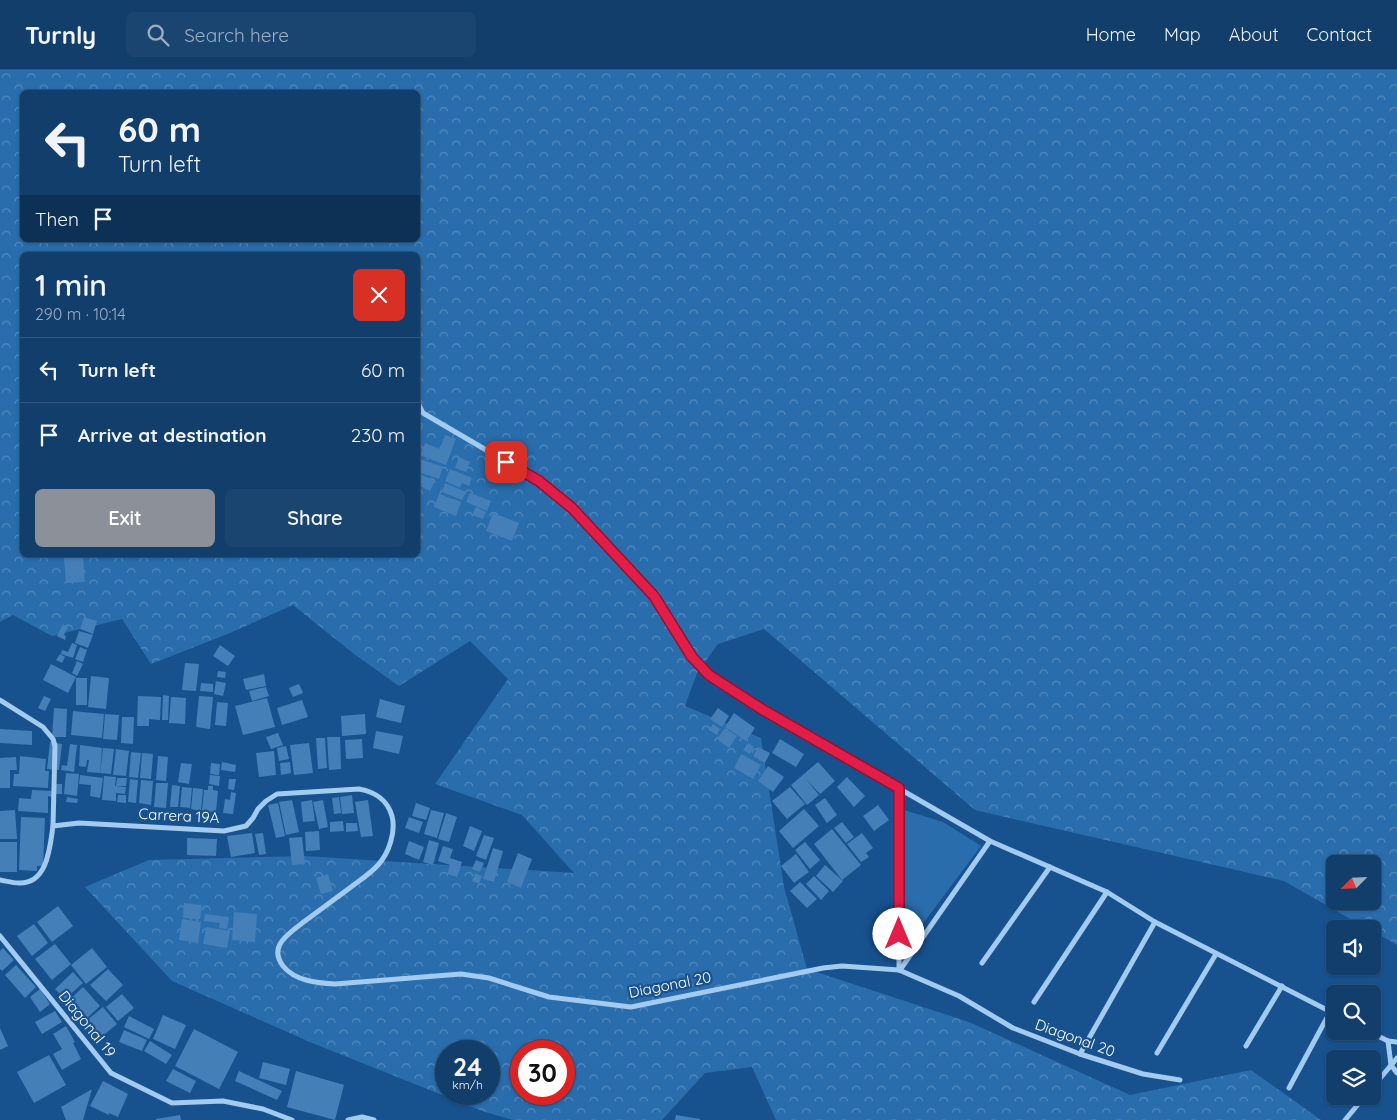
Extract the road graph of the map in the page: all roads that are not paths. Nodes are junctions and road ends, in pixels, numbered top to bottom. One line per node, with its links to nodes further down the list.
1 (420, 407): 3 (street)
2 (0, 700): 5 (street)
3 (899, 788): 6 (street); 14 (street)
4 (381, 797): 5 (street, Carrera 19A); 14 (street, Diagonal 20)
5 (53, 826): 8 (street)
6 (990, 840): 7 (street); 14 (street)
7 (1050, 867): 9 (street); 13 (street)
8 (0, 880)
9 (1106, 892): 10 (street); 16 (street)
10 (1155, 922): 12 (street); 24 (street)
11 (0, 936): 32 (street, Diagonal 19)
12 (1216, 954): 15 (street); 23 (street)
13 (982, 963)
14 (899, 970): 24 (street, Diagonal 20)
15 (1282, 986): 17 (street); 22 (street)
16 (1034, 1002)
17 (1326, 1009)
18 (1326, 1025): 30 (street)
19 (1381, 1038): 20 (street)
20 (1388, 1041): 21 (street); 26 (street)
21 (1397, 1042)
22 (1246, 1046)
23 (1157, 1053)
24 (1080, 1054): 29 (street, Diagonal 20)
25 (1397, 1058): 26 (street)
26 (1391, 1066): 27 (street); 28 (street)
27 (1397, 1073)
28 (1381, 1078)
29 (1180, 1080)
30 (1289, 1088)
31 (1358, 1105): 35 (street)
32 (292, 1120)
33 (348, 1120): 34 (street)
34 (374, 1120)
35 (1345, 1120)

